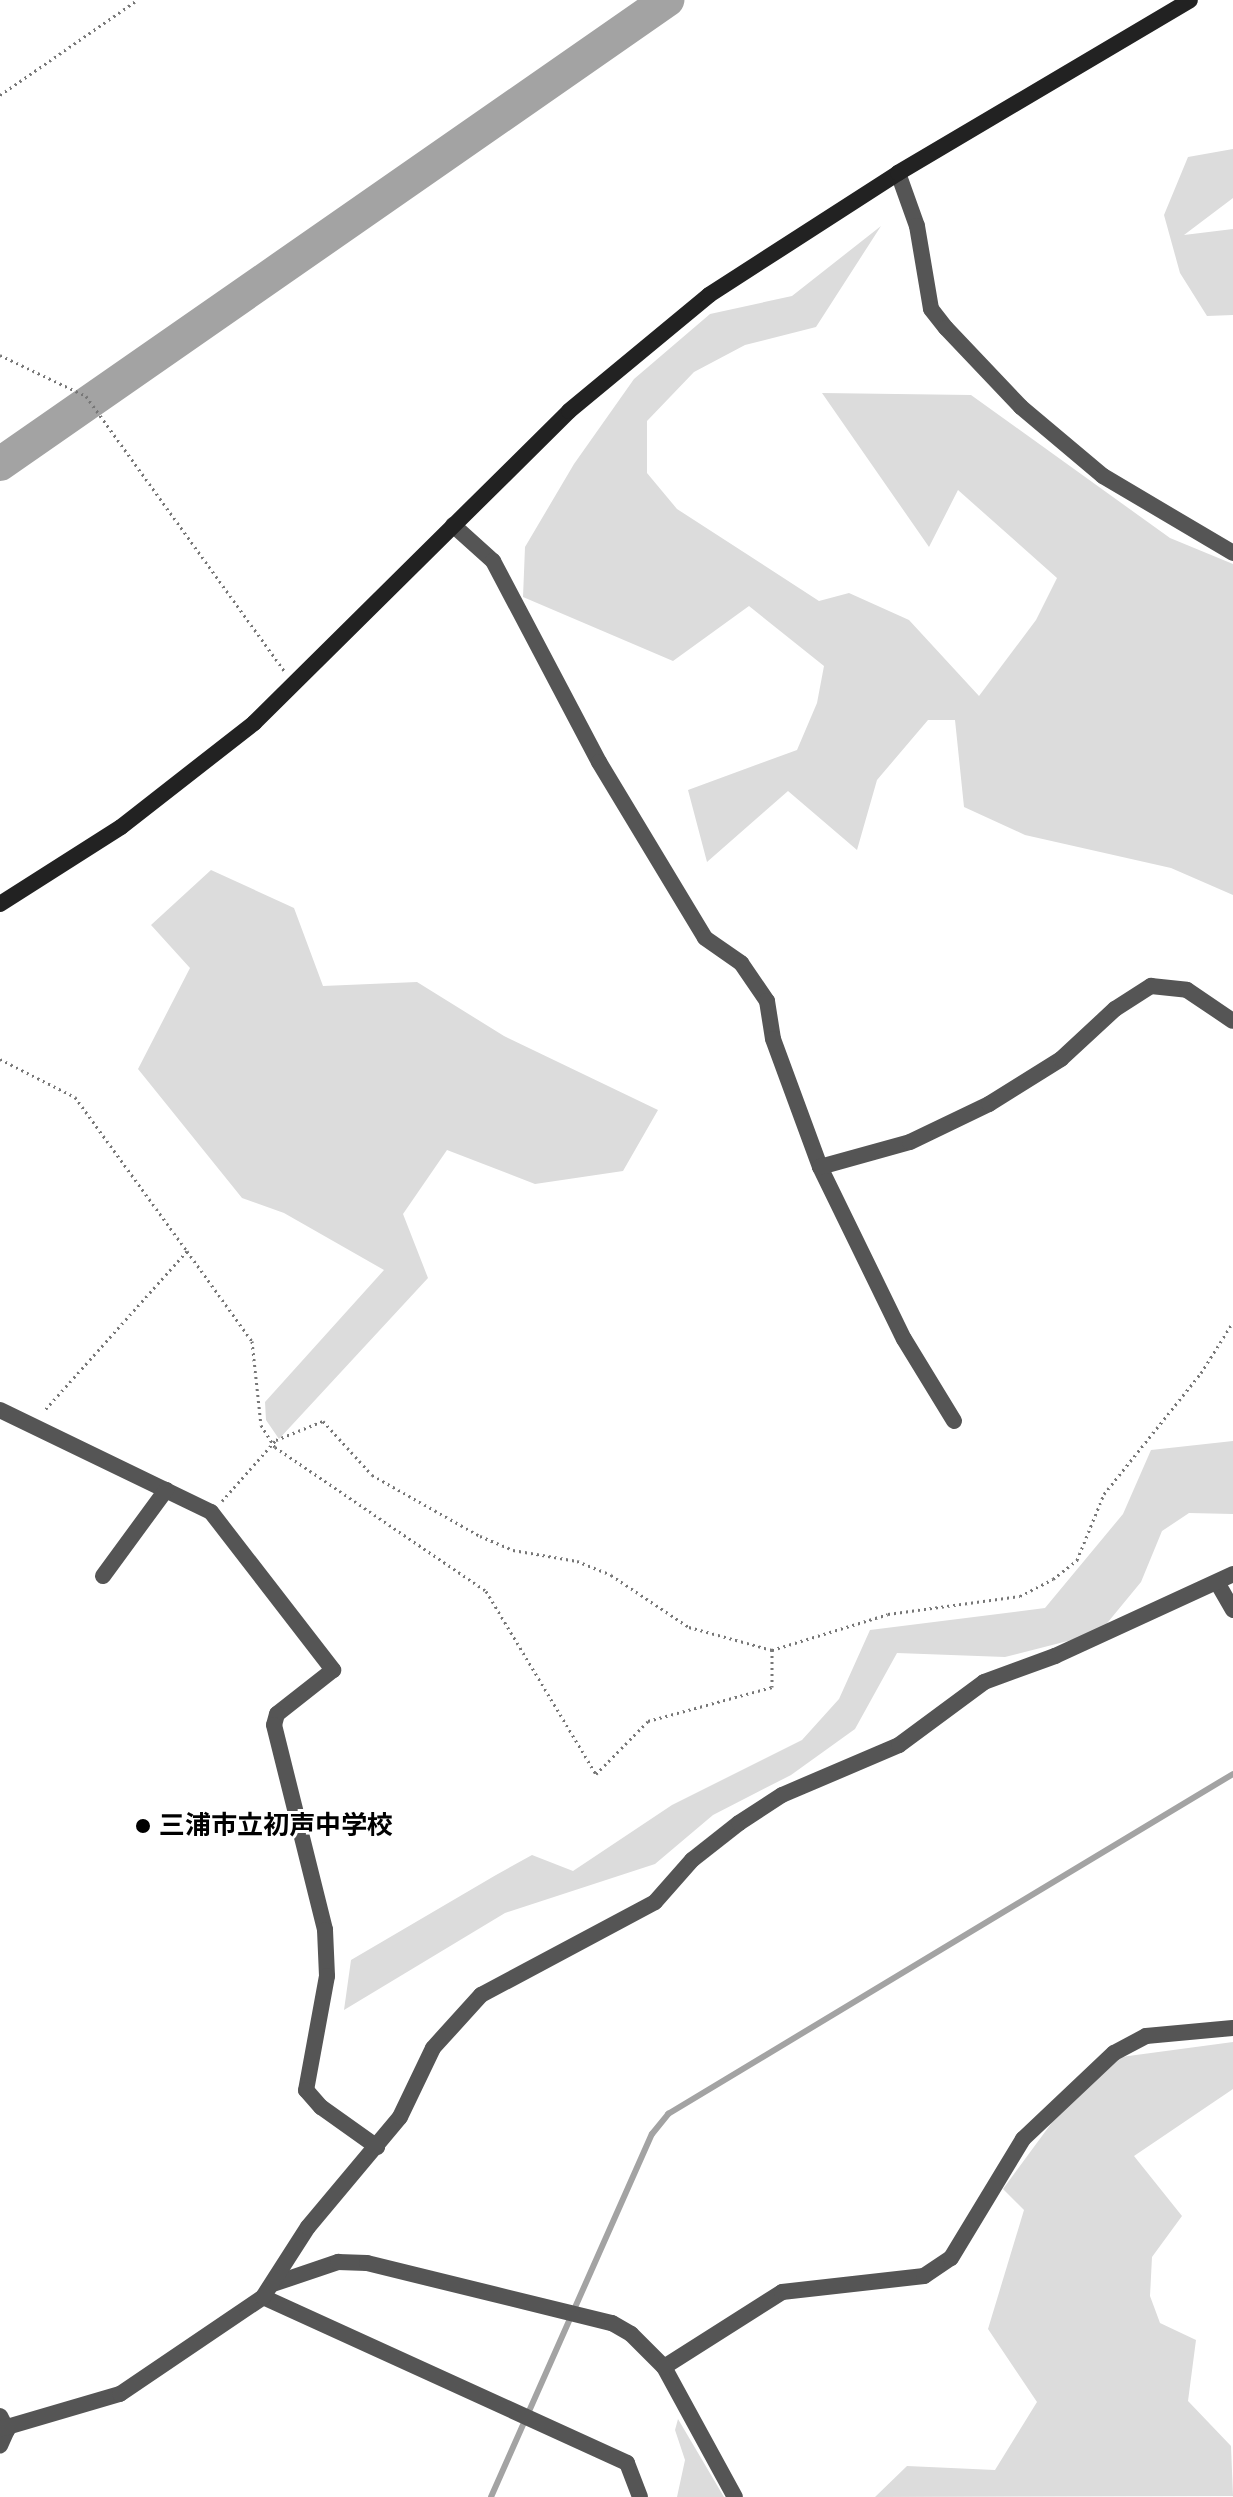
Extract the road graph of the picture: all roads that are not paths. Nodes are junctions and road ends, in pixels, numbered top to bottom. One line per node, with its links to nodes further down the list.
1 (1190, 0): 2 (street)
2 (898, 173): 3 (street); 4 (street)
3 (453, 525): 5 (street); 7 (street)
4 (1233, 553)
5 (0, 904)
6 (1233, 1021): 7 (street)
7 (820, 1167): 9 (street)
8 (0, 1410): 10 (street)
9 (954, 1421)
10 (166, 1490): 12 (street); 16 (street)
11 (1233, 1574): 13 (street)
12 (103, 1576)
13 (1218, 1584): 14 (street); 16 (street)
14 (1233, 1610)
15 (1233, 2028): 18 (street)
16 (377, 2147): 17 (street)
17 (268, 2291): 18 (street); 19 (street); 20 (street)
18 (664, 2367): 21 (street)
19 (2, 2430)
20 (640, 2497)
21 (735, 2497)

